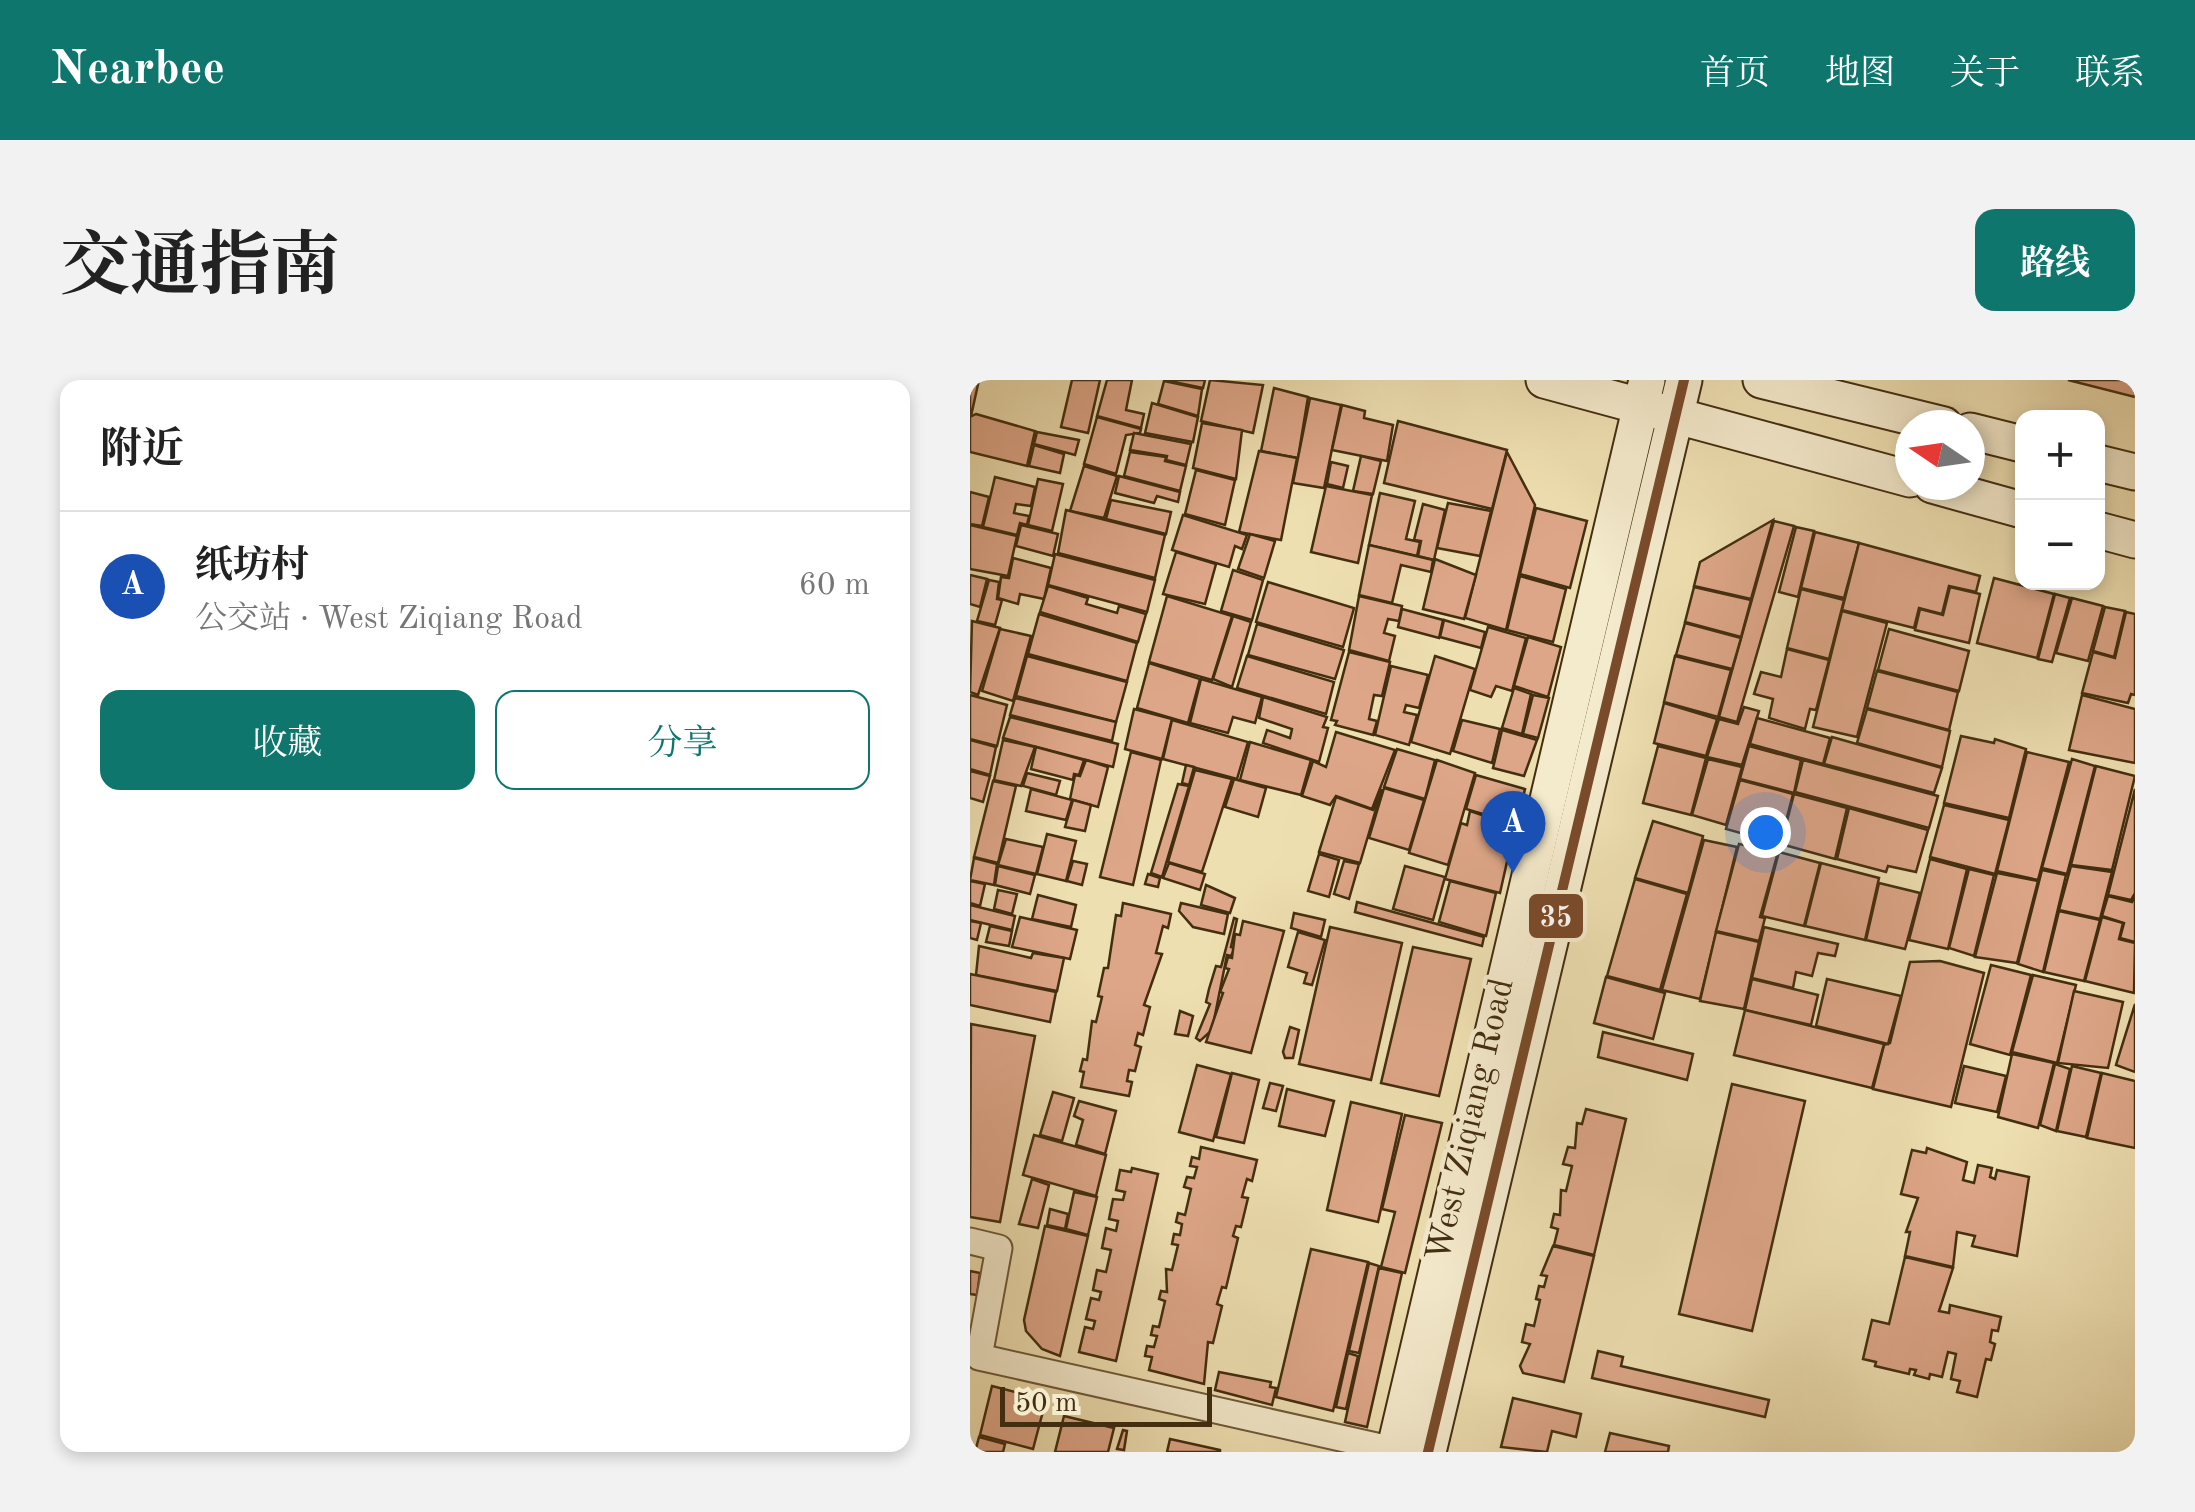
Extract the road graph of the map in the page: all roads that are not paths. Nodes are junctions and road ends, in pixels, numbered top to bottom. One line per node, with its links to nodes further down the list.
1 (1544, 380): 4 (main road)
2 (1684, 380): 6 (main road, West Ziqiang Road)
3 (1762, 380): 5 (main road)
4 (1644, 392): 6 (main road); 17 (main road, West Ziqiang Road)
5 (1895, 413)
6 (1676, 415): 11 (main road); 17 (main road, West Ziqiang Road)
7 (1985, 435): 8 (main road)
8 (2015, 442)
9 (2105, 465): 10 (main road)
10 (2135, 472)
11 (1895, 475)
12 (1985, 500): 13 (main road)
13 (2015, 508)
14 (2105, 532): 15 (main road)
15 (2135, 540)
16 (970, 1241): 17 (street)
17 (1405, 1451)

